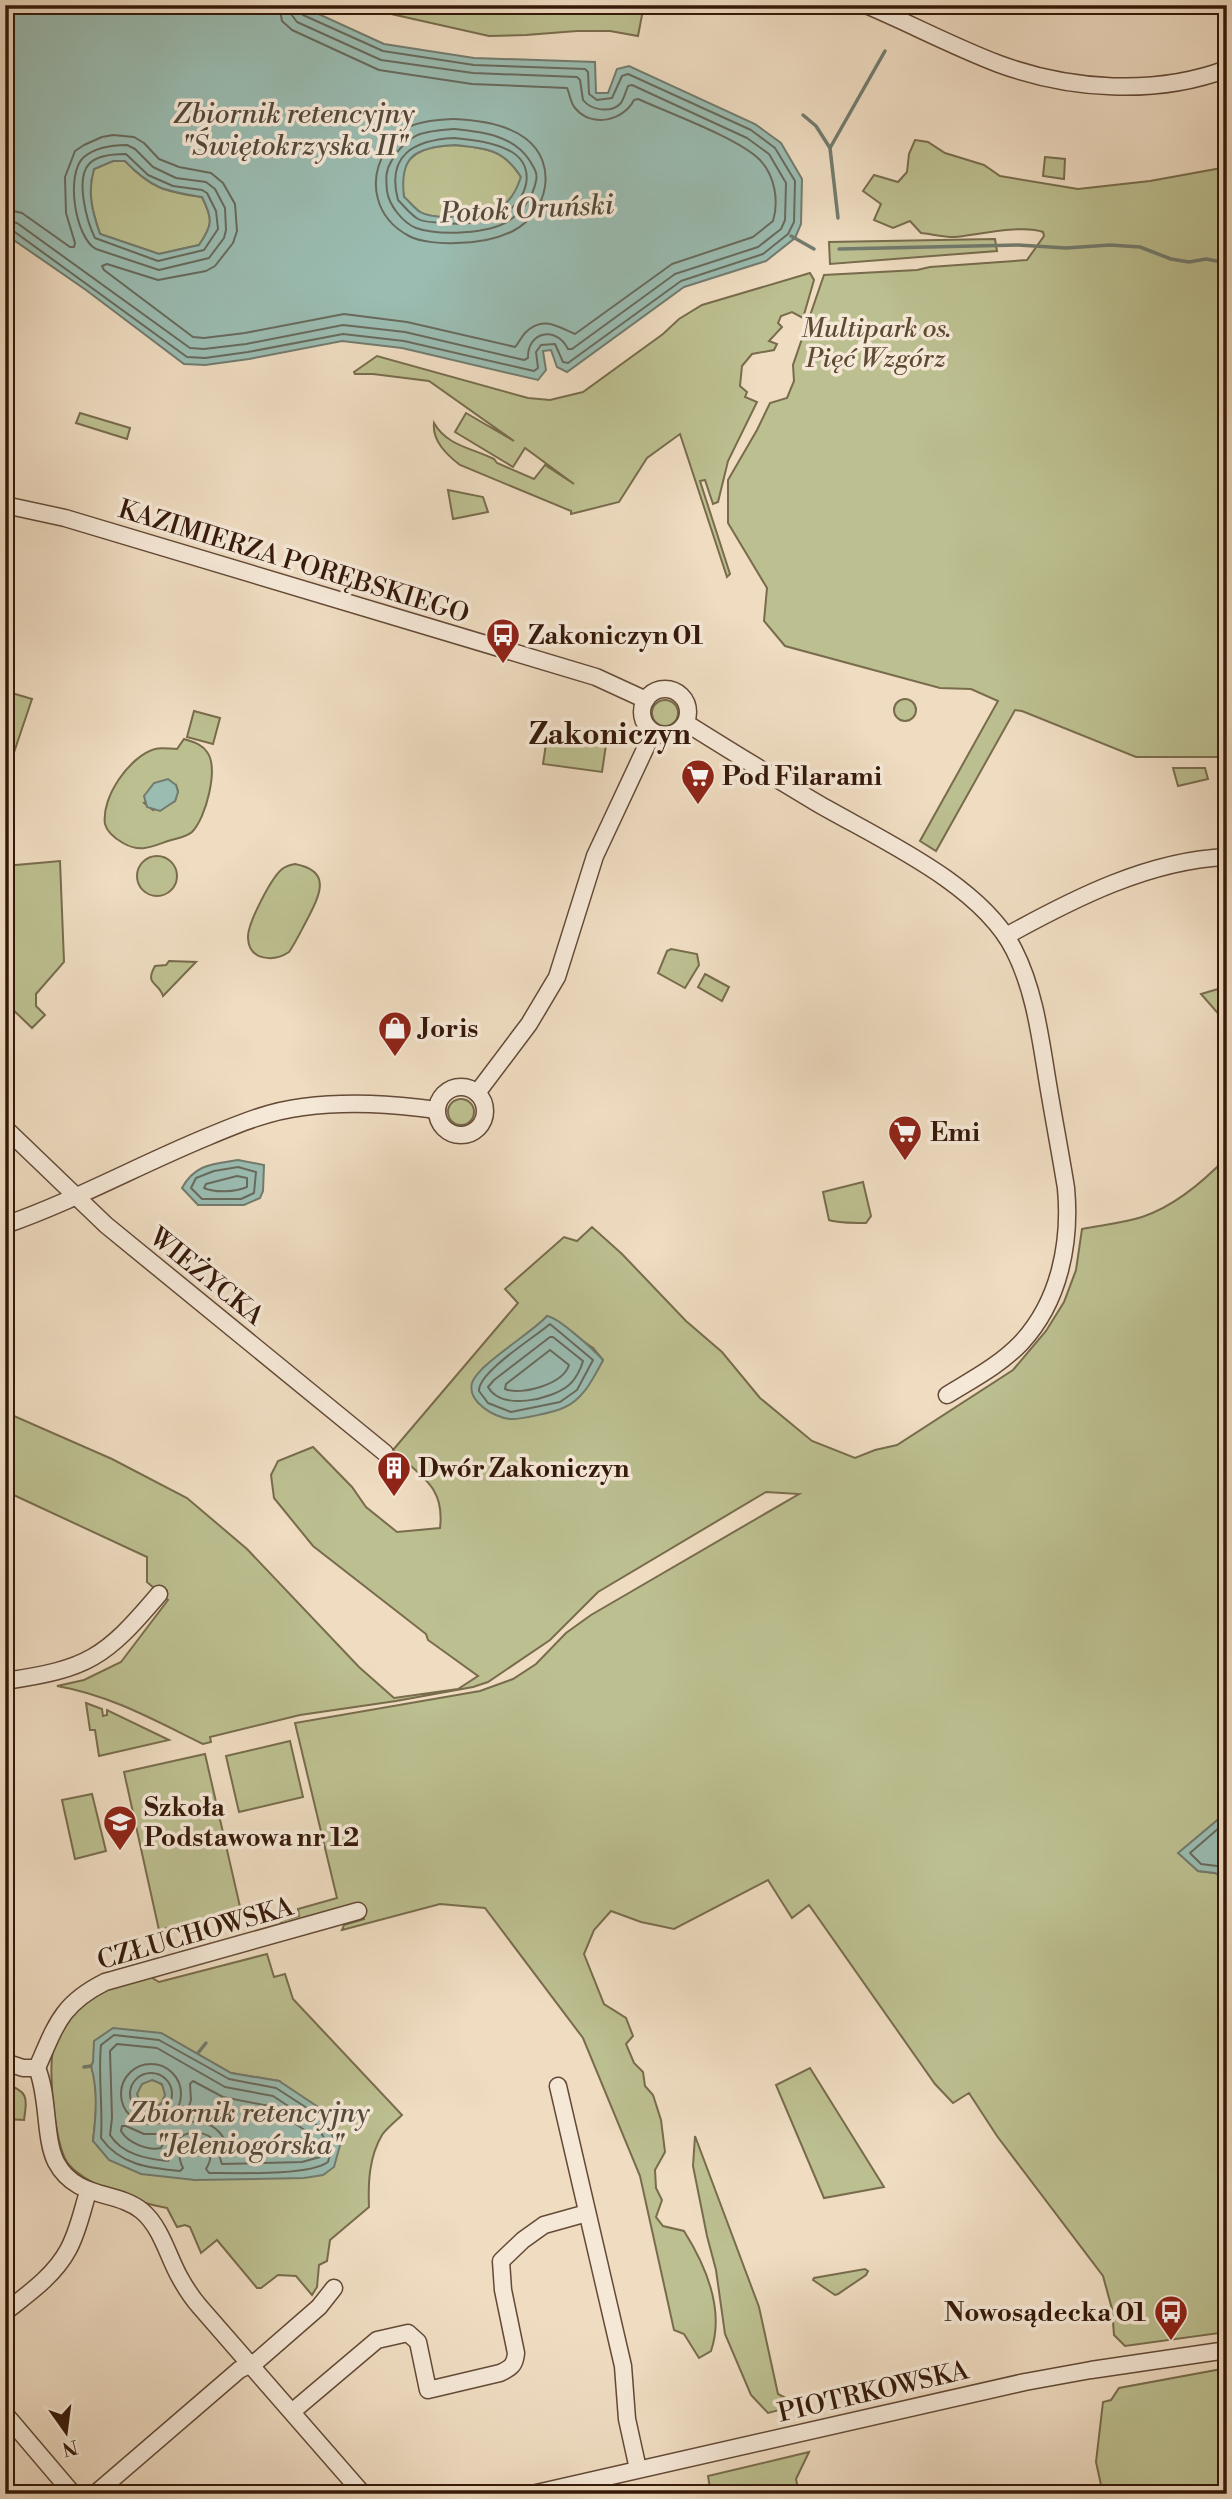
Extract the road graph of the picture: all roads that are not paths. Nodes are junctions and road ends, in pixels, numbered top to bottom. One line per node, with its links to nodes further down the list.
1 (866, 5): 2 (street)
2 (1227, 69)
3 (5, 505): 4 (street, KAZIMIERZA PORĘBSKIEGO)
4 (646, 700): 5 (street); 6 (street)
5 (686, 723): 6 (street); 8 (street)
6 (653, 732): 9 (street)
7 (1227, 857): 8 (street)
8 (1006, 936): 14 (street)
9 (477, 1093): 10 (street); 10 (street)
10 (437, 1110): 12 (street)
11 (5, 1128): 12 (street, WIEŻYCKA)
12 (76, 1196): 13 (street); 15 (street, WIEŻYCKA)
13 (5, 1225)
14 (947, 1395)
15 (385, 1453)
16 (159, 1594): 17 (street)
17 (5, 1681)
18 (358, 1911): 20 (street, CZŁUCHOWSKA)
19 (5, 2062): 20 (street)
20 (37, 2068): 22 (street)
21 (558, 2086): 23 (street)
22 (88, 2192): 25 (street); 27 (street)
23 (587, 2213): 28 (street); 30 (street)
24 (334, 2288): 27 (street)
25 (5, 2312)
26 (1227, 2350): 30 (street, PIOTRKOWSKA)
27 (251, 2364): 28 (street); 32 (street)
28 (293, 2411): 33 (street)
29 (5, 2414): 31 (street)
30 (638, 2469): 34 (street, PIOTRKOWSKA)
31 (73, 2494)
32 (95, 2494)
33 (363, 2494)
34 (532, 2494)

